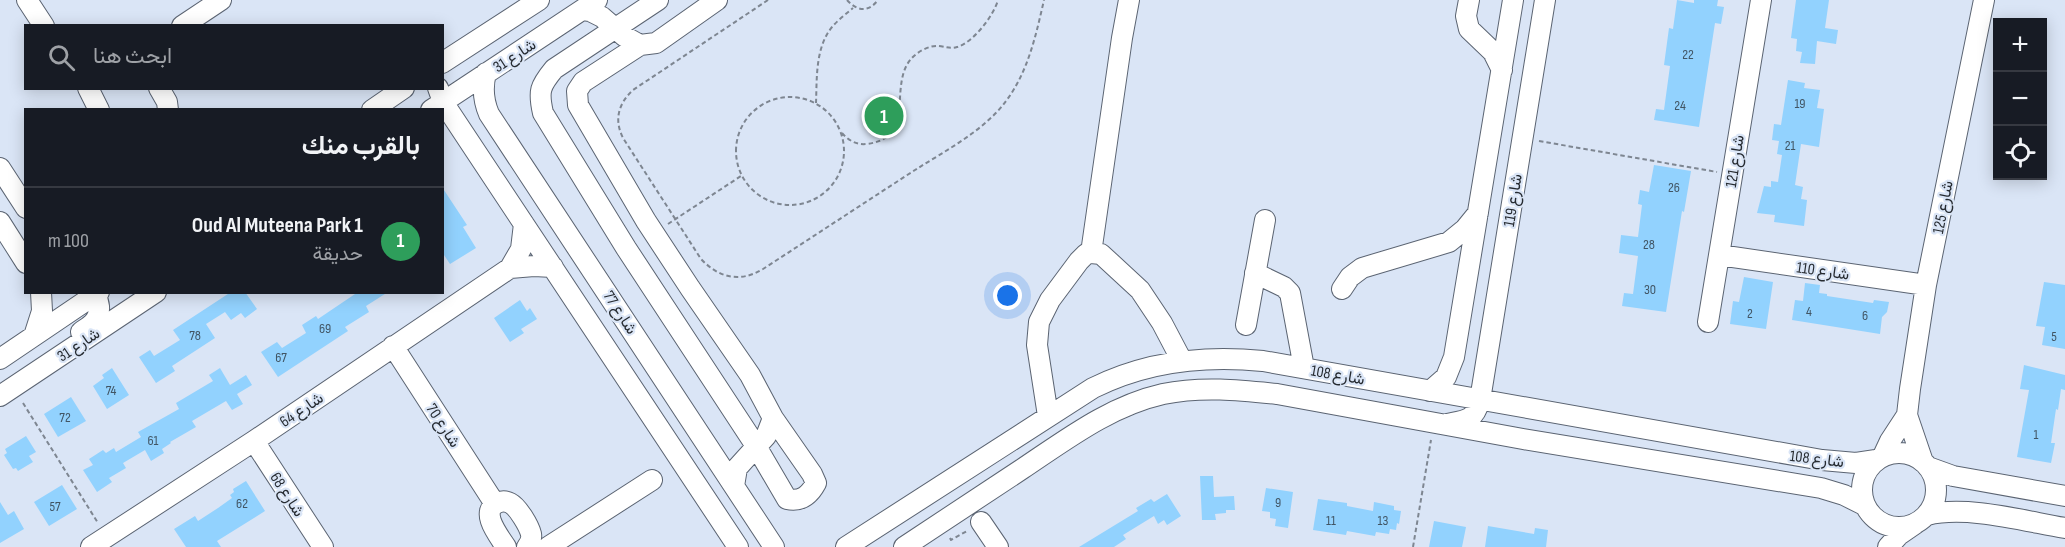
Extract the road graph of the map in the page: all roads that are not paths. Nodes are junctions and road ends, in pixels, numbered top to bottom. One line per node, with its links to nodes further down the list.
1 (27, 0): 13 (street)
2 (221, 0): 14 (street)
3 (539, 0): 18 (street, شارع 31)
4 (658, 0): 16 (street)
5 (717, 0): 20 (street)
6 (1129, 0): 45 (street)
7 (1469, 0): 17 (street)
8 (1513, 0): 15 (street, شارع 119)
9 (1545, 0): 38 (street, شارع 119)
10 (1761, 0): 46 (street, شارع 121)
11 (1984, 0): 53 (street, شارع 125)
12 (590, 5): 16 (street); 24 (street, شارع 31)
13 (43, 24)
14 (185, 24)
15 (1509, 25): 17 (street); 23 (street, شارع 119)
16 (617, 29): 19 (street); 20 (street)
17 (1473, 33): 23 (street)
18 (482, 38): 21 (street, شارع 31); 25 (street)
19 (598, 41): 22 (street); 36 (street)
20 (640, 45): 22 (street)
21 (444, 62)
22 (613, 63): 35 (street)
23 (1502, 70): 34 (street, شارع 119)
24 (486, 73): 29 (street, شارع 31); 68 (street, شارع 77)
25 (444, 75)
26 (89, 90): 30 (street)
27 (160, 90): 31 (street)
28 (401, 90): 32 (street)
29 (437, 100)
30 (98, 108)
31 (168, 108)
32 (375, 108)
33 (444, 110): 43 (street, شارع 77)
34 (1494, 121): 38 (street); 40 (street, شارع 119)
35 (603, 148): 36 (street); 52 (street)
36 (575, 165): 59 (street)
37 (0, 168): 39 (street)
38 (1515, 182): 71 (street, شارع 119)
39 (24, 205)
40 (1479, 212): 44 (street); 50 (street, شارع 119)
41 (1265, 220): 51 (street)
42 (0, 222): 47 (street)
43 (525, 224): 48 (street, شارع 77); 49 (street)
44 (1449, 242): 50 (street); 54 (street)
45 (1091, 253): 66 (street); 72 (street)
46 (1719, 255): 53 (street, شارع 110); 60 (street, شارع 121)
47 (24, 260)
48 (553, 267): 49 (street); 63 (street, شارع 77)
49 (510, 268): 64 (street, شارع 64)
50 (1469, 271): 70 (street, شارع 119)
51 (1256, 273): 61 (street); 67 (street)
52 (684, 279): 59 (street); 74 (street)
53 (1926, 285): 73 (street, شارع 125)
54 (1342, 289)
55 (41, 294): 62 (street)
56 (94, 294): 62 (street, شارع 31)
57 (95, 294): 69 (street)
58 (153, 294): 69 (street, شارع 31)
59 (658, 296): 77 (street)
60 (1708, 321)
61 (1246, 325)
62 (34, 336): 65 (street, شارع 31)
63 (603, 342): 68 (street); 94 (street, شارع 77)
64 (393, 346): 76 (street, شارع 64); 85 (street, شارع 70)
65 (0, 359)
66 (1182, 361): 67 (street, شارع 108); 72 (street, شارع 108)
67 (1304, 368): 70 (street, شارع 108)
68 (659, 371): 82 (street, شارع 77)
69 (13, 388)
70 (1430, 391): 71 (street, شارع 108)
71 (1480, 400): 75 (street); 79 (street, شارع 108)
72 (1048, 416): 78 (street, شارع 108)
73 (1907, 416): 79 (street, شارع 125); 80 (street, شارع 125)
74 (773, 418): 77 (street); 77 (street)
75 (1438, 424): 83 (street, شارع 108); 86 (street, شارع 108)
76 (254, 441): 90 (street, شارع 64); 92 (street, شارع 68)
77 (756, 446): 82 (street)
78 (996, 450): 83 (street); 96 (street, شارع 108)
79 (1879, 458): 80 (street); 86 (street)
80 (1926, 464): 84 (street); 87 (street)
81 (652, 480): 91 (street)
82 (734, 486): 95 (street, شارع 77)
83 (990, 490): 97 (street, شارع 108)
84 (2065, 496)
85 (495, 504): 91 (street); 93 (street, شارع 70)
86 (1870, 512): 87 (street); 99 (street)
87 (1921, 519): 89 (street); 100 (street)
88 (981, 522): 98 (street)
89 (2065, 528)
90 (99, 542)
91 (536, 546)
92 (323, 547)
93 (506, 547)
94 (738, 547)
95 (774, 547)
96 (846, 547)
97 (904, 547)
98 (998, 547)
99 (1882, 547)
100 (1888, 547)

